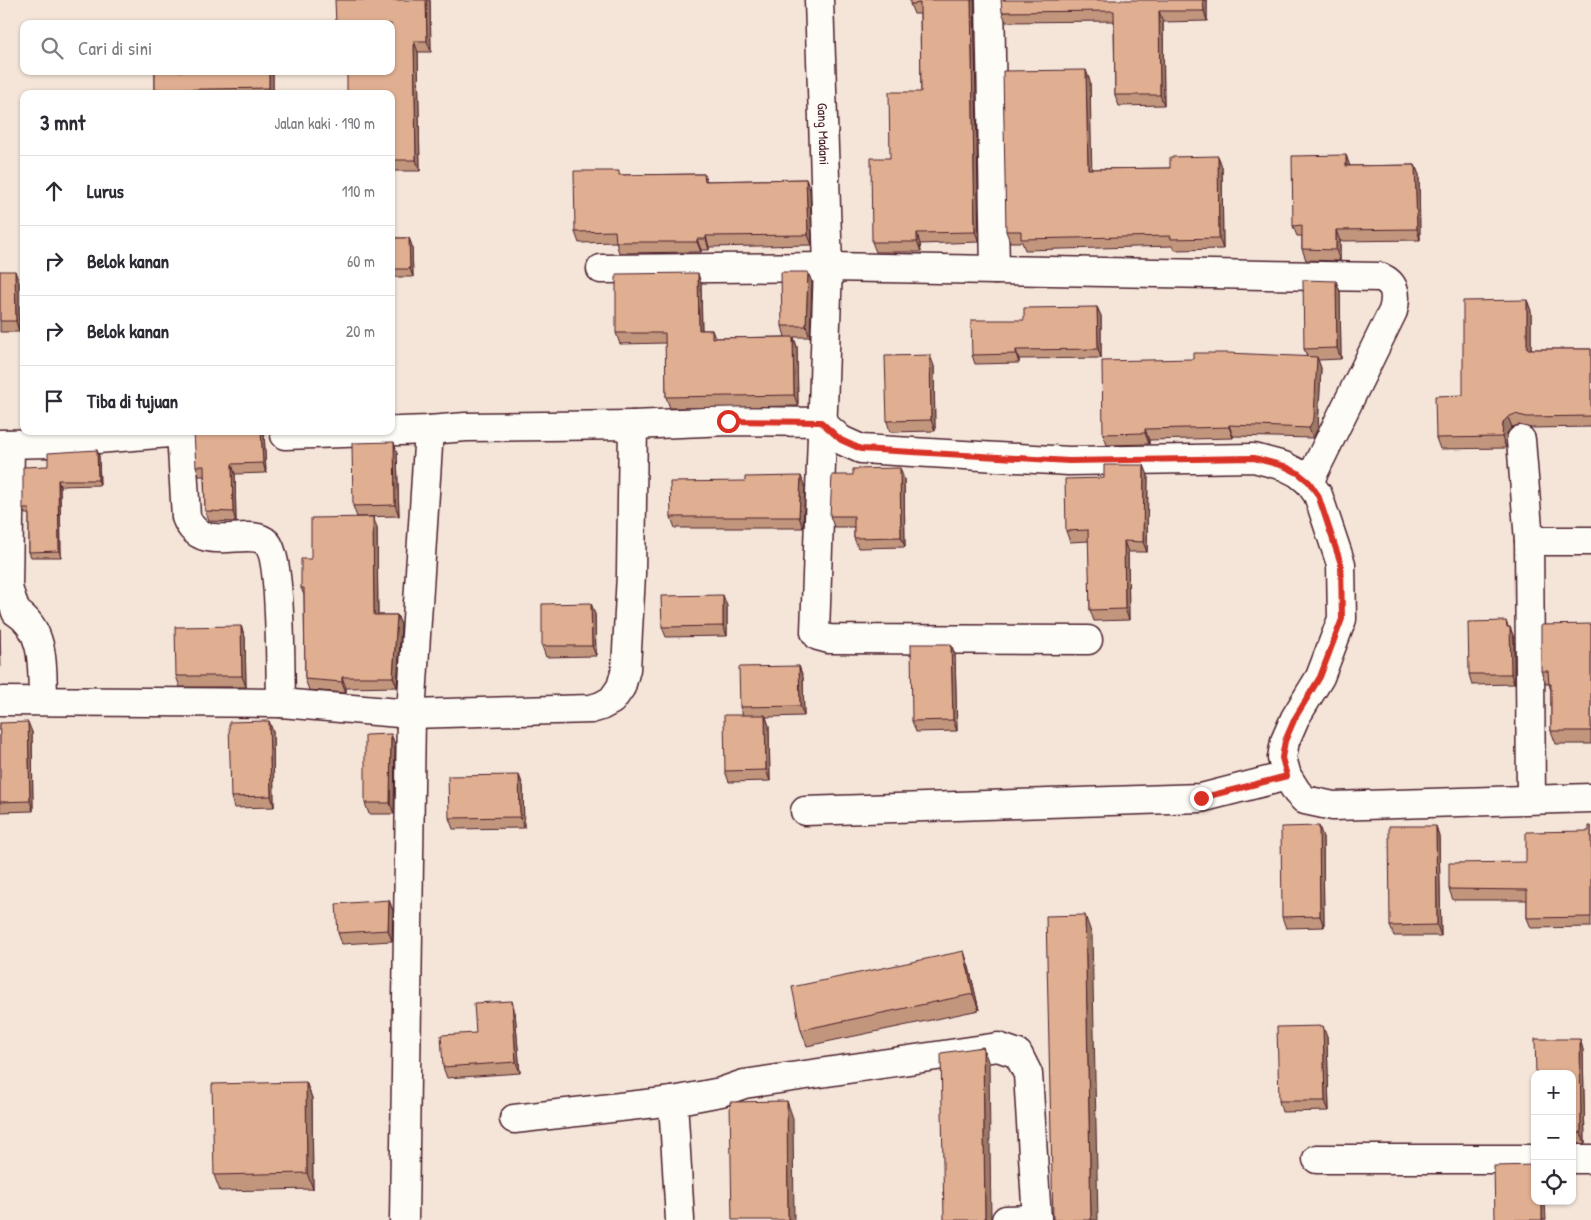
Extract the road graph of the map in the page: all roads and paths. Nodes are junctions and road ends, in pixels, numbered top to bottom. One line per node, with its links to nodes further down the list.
1 (819, 0): 3 (street, Gang Madani)
2 (990, 0): 5 (street)
3 (828, 267): 4 (street); 5 (street); 6 (street, Gang Madani)
4 (601, 269)
5 (995, 270): 14 (street)
6 (821, 422): 7 (street); 14 (street); 17 (street, Gang Madani)
7 (633, 425): 8 (street); 21 (street)
8 (429, 430): 9 (street); 21 (street)
9 (395, 431)
10 (137, 435): 13 (street)
11 (181, 435): 20 (street)
12 (1521, 440): 16 (street)
13 (5, 444): 18 (street)
14 (1309, 482): 22 (street)
15 (1591, 541): 16 (street)
16 (1529, 542): 23 (street)
17 (1088, 640)
18 (42, 700): 19 (street); 20 (street)
19 (0, 701)
20 (281, 703): 21 (street)
21 (411, 714): 32 (street)
22 (1287, 776): 23 (street); 25 (street)
23 (1531, 798): 24 (street)
24 (1591, 798)
25 (805, 811)
26 (673, 1101): 27 (street); 33 (street); 35 (street)
27 (514, 1119)
28 (1316, 1159): 29 (street)
29 (1531, 1159)
30 (1576, 1159): 31 (street)
31 (1591, 1159)
32 (404, 1220)
33 (680, 1220)
34 (1006, 1220): 35 (street)
35 (1037, 1220)

